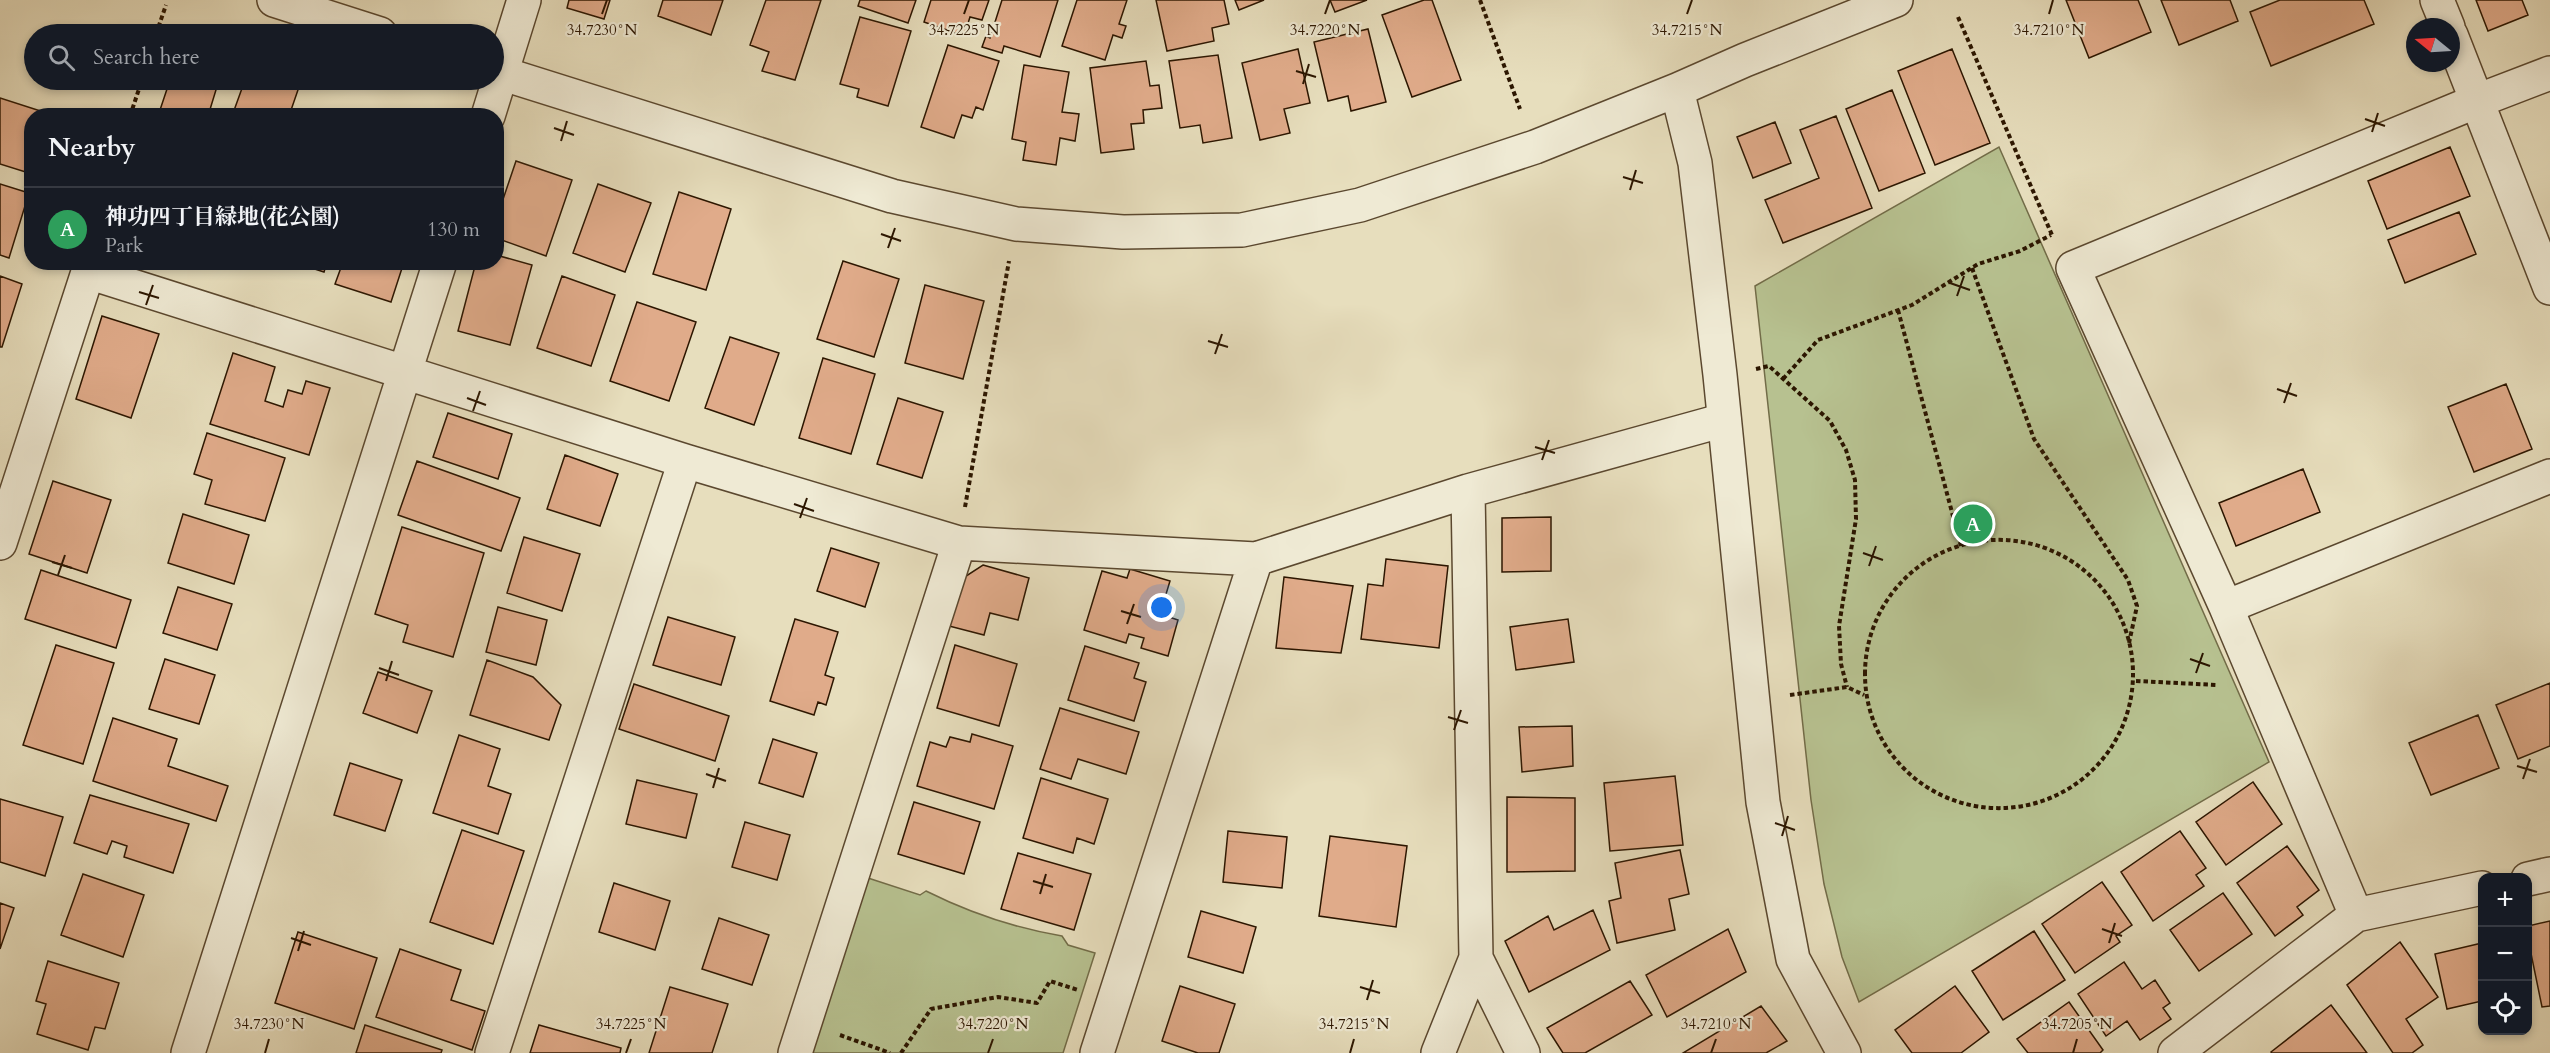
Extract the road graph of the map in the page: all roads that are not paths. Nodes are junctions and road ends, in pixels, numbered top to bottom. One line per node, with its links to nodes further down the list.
1 (274, 0): 6 (street)
2 (524, 0): 7 (street)
3 (1896, 0): 12 (street)
4 (2437, 0): 5 (street)
5 (2444, 18)
6 (349, 24)
7 (504, 53)
8 (2460, 58): 13 (street)
9 (504, 74): 12 (street)
10 (2550, 74): 13 (street)
11 (493, 90): 14 (street)
12 (1677, 90): 18 (street)
13 (2477, 101): 16 (street); 25 (street)
14 (490, 108)
15 (437, 270): 17 (street)
16 (2550, 288)
17 (405, 372): 19 (street); 22 (street); 31 (street)
18 (1724, 420): 21 (street); 37 (street)
19 (685, 461): 23 (street); 32 (street)
20 (2550, 476): 25 (street)
21 (1468, 491): 24 (street); 30 (street)
22 (0, 543)
23 (959, 543): 24 (street); 33 (street)
24 (1256, 559): 34 (street)
25 (2226, 607): 29 (street)
26 (2550, 874): 27 (street)
27 (2532, 878)
28 (2478, 889): 29 (street)
29 (2355, 915): 38 (street)
30 (1476, 958): 35 (street); 36 (street)
31 (188, 1053)
32 (492, 1053)
33 (795, 1053)
34 (1096, 1053)
35 (1438, 1053)
36 (1523, 1053)
37 (1844, 1053)
38 (2175, 1053)

